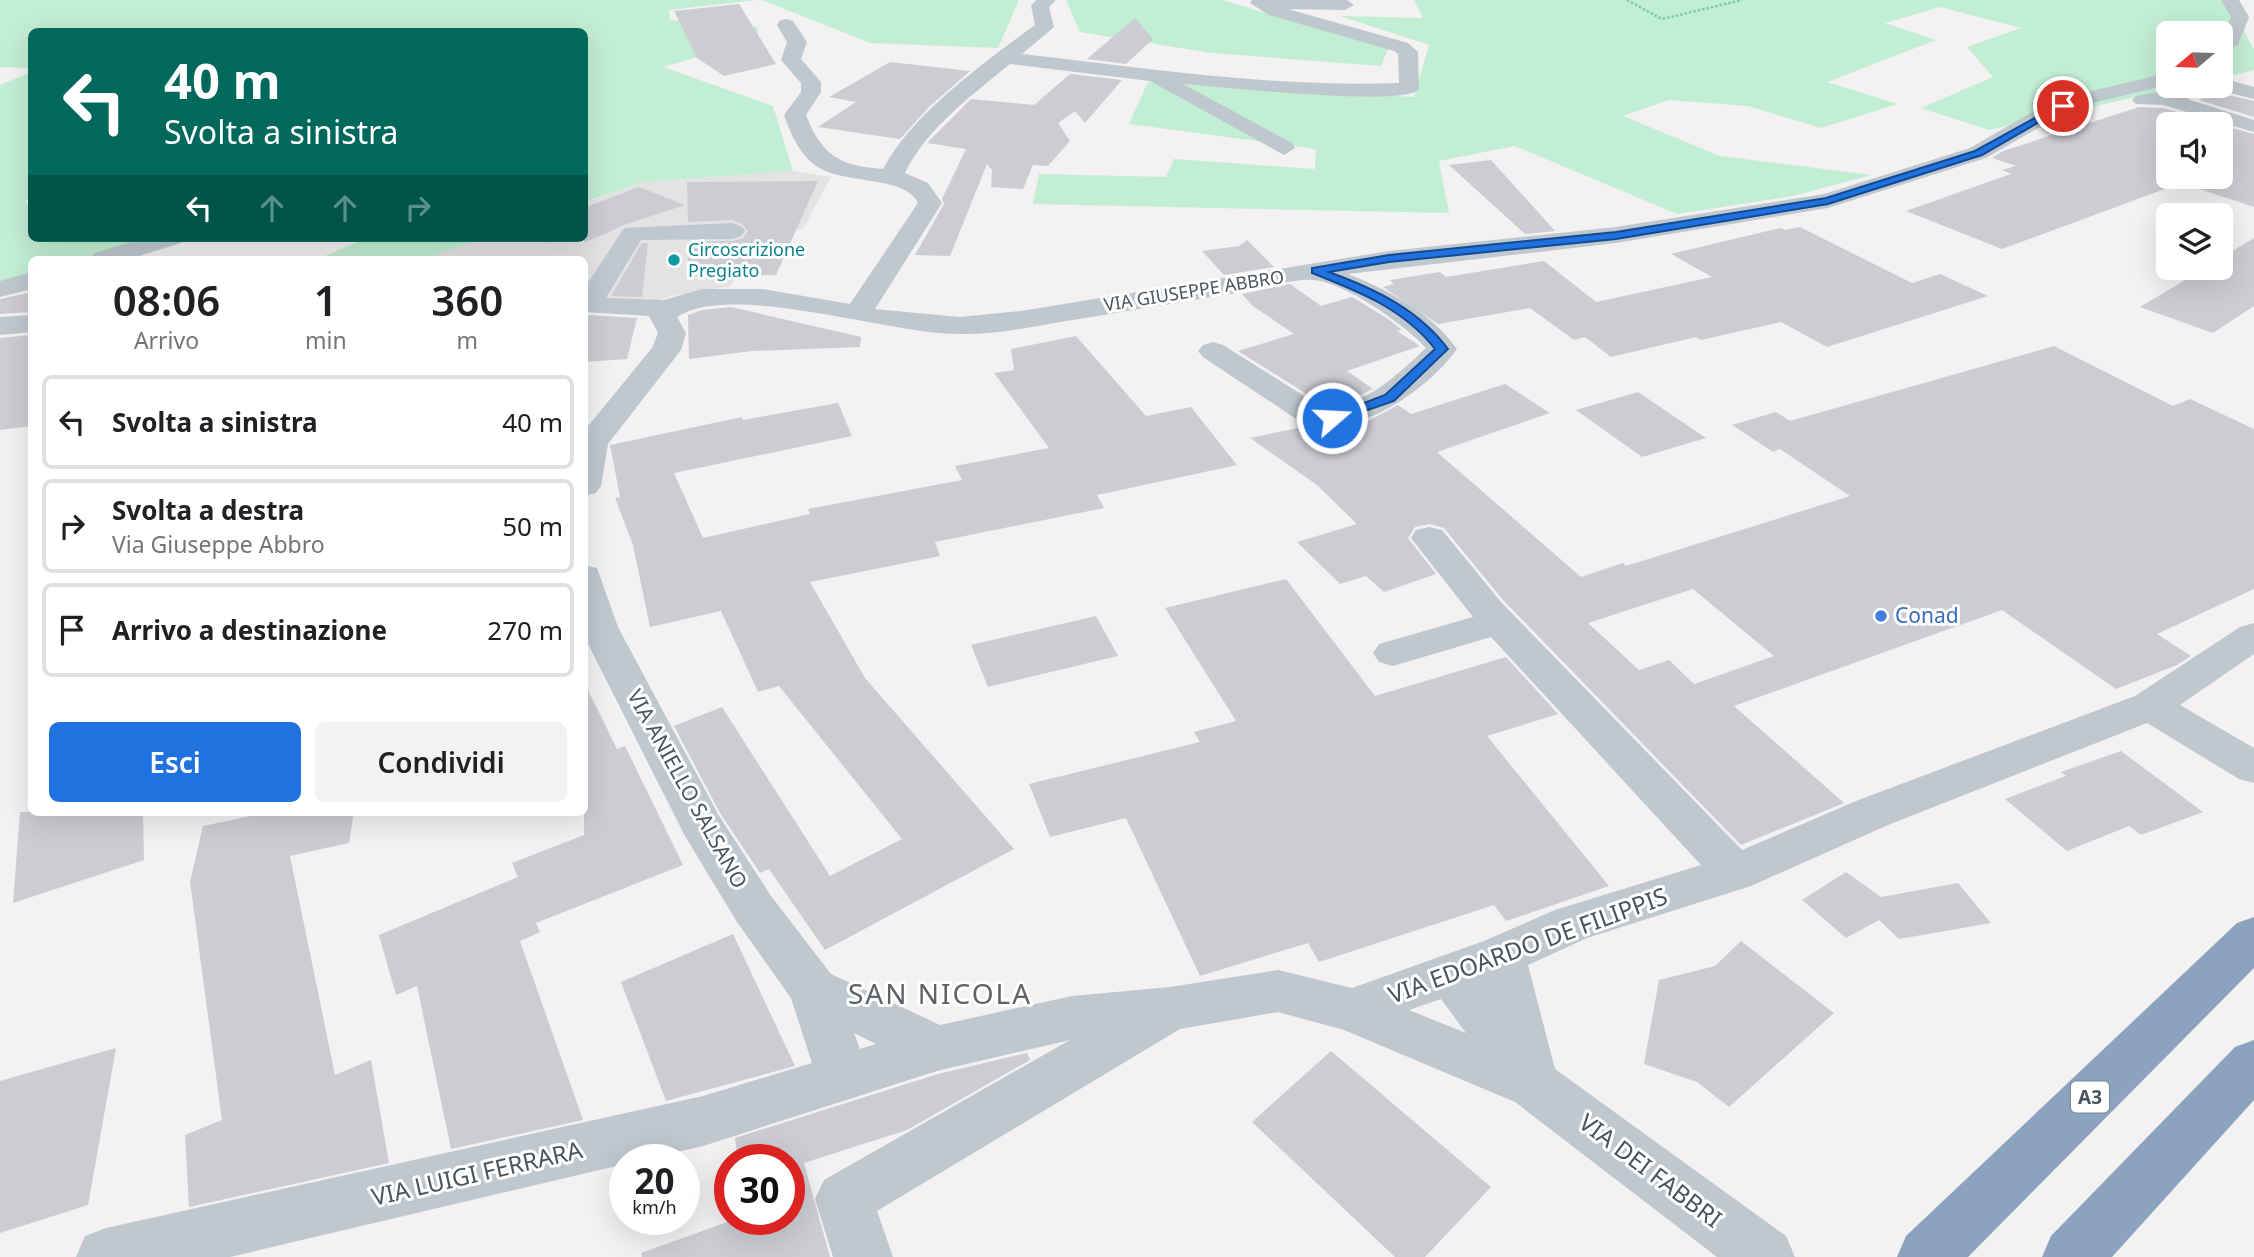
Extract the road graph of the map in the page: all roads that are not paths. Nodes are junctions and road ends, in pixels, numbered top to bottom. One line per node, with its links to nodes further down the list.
1 (1047, 0): 6 (street)
2 (2230, 0): 5 (street)
3 (1345, 5): 9 (street)
4 (786, 25): 18 (street)
5 (2233, 36)
6 (1009, 58): 9 (street); 18 (street)
7 (2233, 71): 8 (street)
8 (2254, 74)
9 (1153, 75): 17 (street)
10 (2233, 77): 12 (street)
11 (2156, 90): 22 (street, VIA GIUSEPPE ABBRO)
12 (2254, 93)
13 (2156, 94): 15 (street)
14 (2186, 98): 16 (street)
15 (2094, 115)
16 (2250, 126)
17 (1284, 148)
18 (891, 177): 26 (street)
19 (732, 231): 25 (street)
20 (159, 242): 21 (street)
21 (113, 256)
22 (1316, 271): 26 (street, VIA GIUSEPPE ABBRO); 30 (street)
23 (28, 281): 24 (street)
24 (0, 289)
25 (666, 312): 26 (street, VIA GIUSEPPE ABBRO); 27 (street); 31 (street)
26 (858, 313)
27 (588, 321)
28 (28, 323): 29 (street)
29 (0, 326)
30 (1213, 351)
31 (588, 466)
32 (1429, 538): 34 (street)
33 (588, 590): 43 (street, VIA ANIELLO SALSANO)
34 (1499, 622): 36 (street); 39 (street)
35 (2254, 636): 37 (street, VIA EDOARDO DE FILIPPIS)
36 (1393, 653)
37 (2150, 706): 38 (street); 39 (street, VIA EDOARDO DE FILIPPIS)
38 (2254, 768)
39 (1735, 873): 41 (street, VIA EDOARDO DE FILIPPIS)
40 (2254, 937): 53 (highway, A3)
41 (1501, 955): 42 (street, VIA EDOARDO DE FILIPPIS); 49 (street)
42 (1451, 973): 45 (street, VIA EDOARDO DE FILIPPIS); 49 (street, VIA DEI FABBRI)
43 (813, 989): 46 (street, VIA ANIELLO SALSANO); 48 (street, VIA ANIELLO SALSANO)
44 (1170, 1009): 45 (street); 46 (street); 51 (street)
45 (1352, 1010): 49 (street, VIA DEI FABBRI)
46 (937, 1048): 48 (street)
47 (2254, 1063): 54 (highway)
48 (844, 1079): 50 (street, VIA LUIGI FERRARA)
49 (1534, 1085): 52 (street, VIA DEI FABBRI)
50 (106, 1257)
51 (863, 1257)
52 (1765, 1257)
53 (1927, 1257)
54 (2072, 1257)

